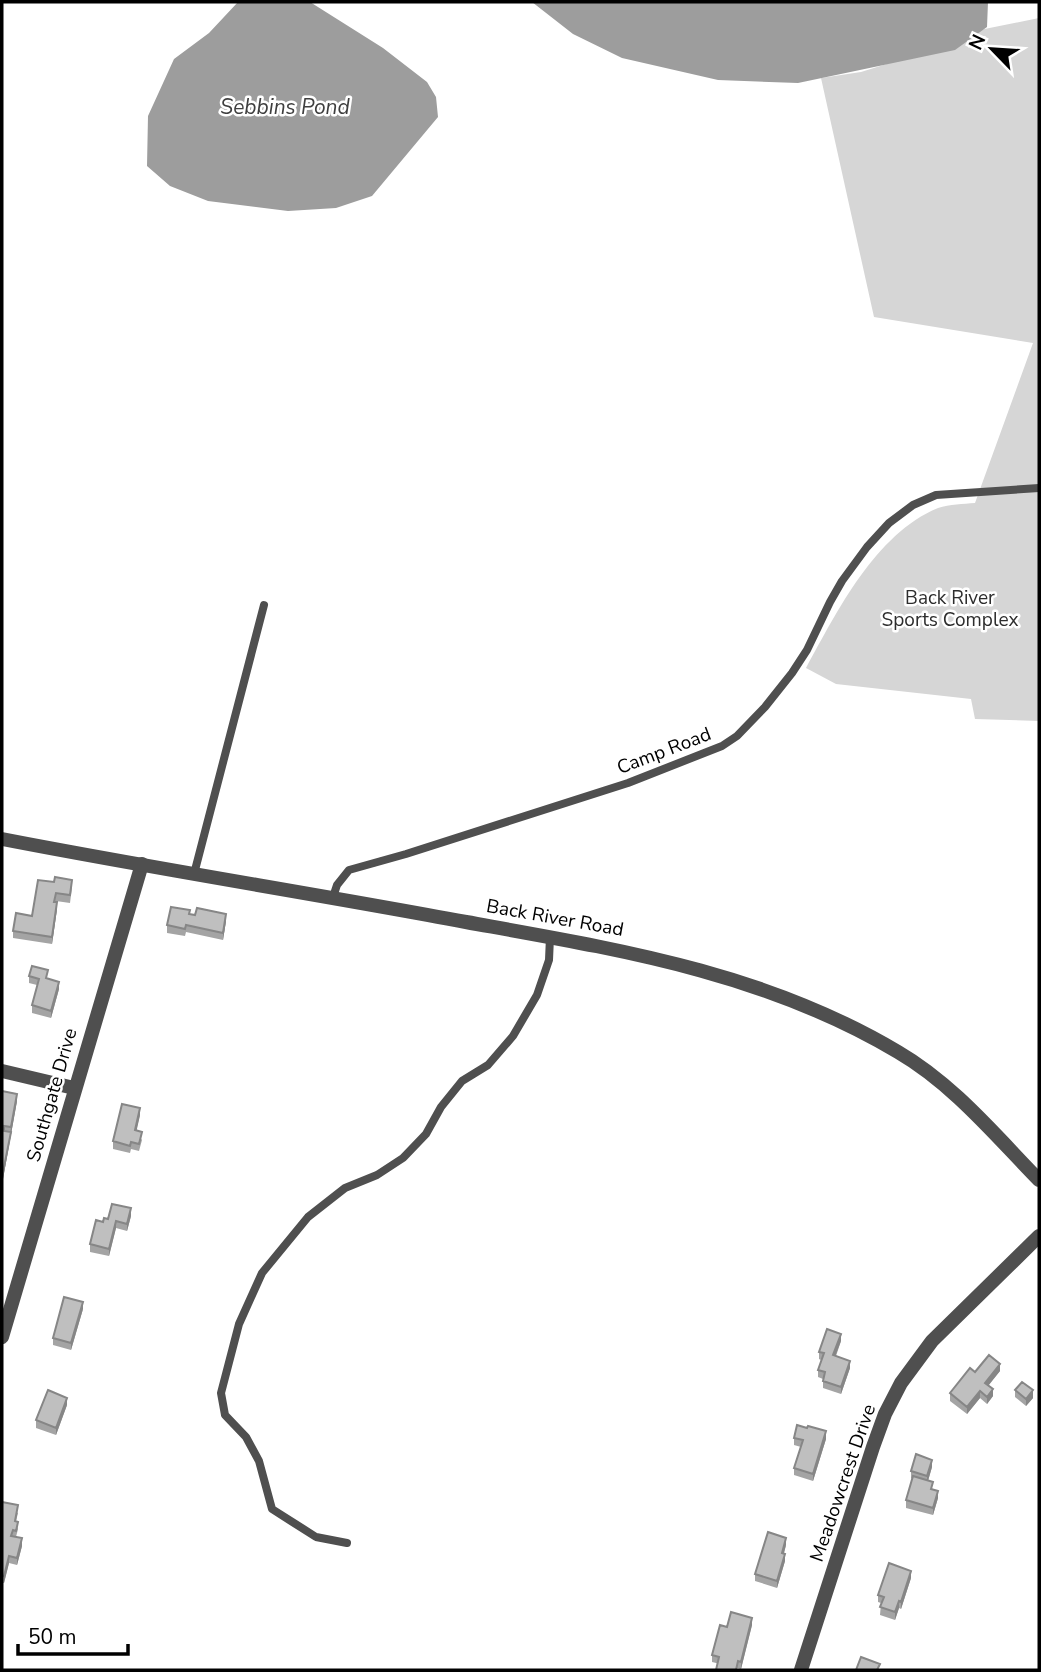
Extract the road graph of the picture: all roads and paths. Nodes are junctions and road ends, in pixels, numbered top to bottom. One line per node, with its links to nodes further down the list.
1 (1039, 488): 6 (lane, Camp Road)
2 (264, 604): 5 (lane)
3 (2, 839): 4 (street, Back River Road)
4 (142, 864): 5 (street, Back River Road); 9 (street, Southgate Drive)
5 (194, 874): 6 (street, Back River Road)
6 (333, 897): 7 (street, Back River Road)
7 (550, 937): 10 (street, Back River Road); 13 (lane)
8 (2, 1071): 9 (street)
9 (74, 1088): 12 (street, Southgate Drive)
10 (1039, 1180)
11 (1039, 1236): 14 (street, Meadowcrest Drive)
12 (2, 1337)
13 (347, 1543)
14 (801, 1670)

